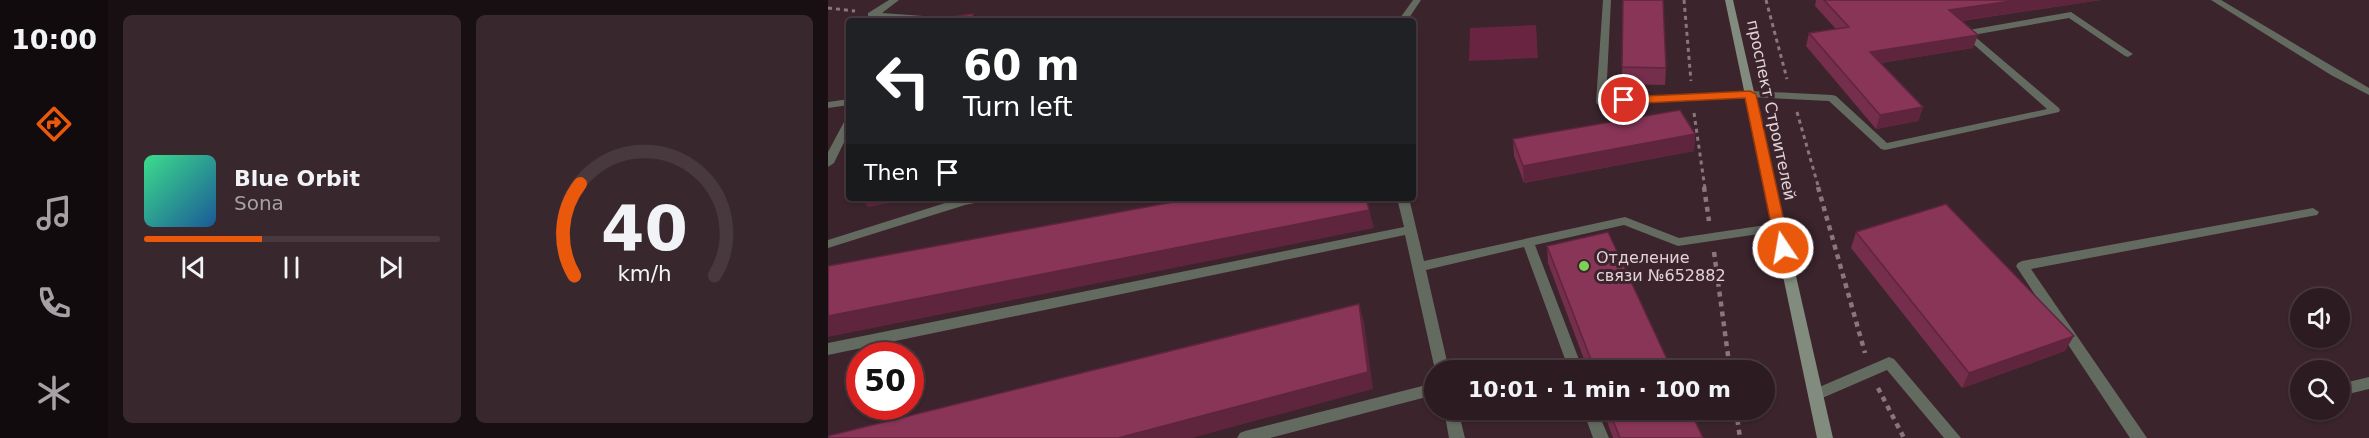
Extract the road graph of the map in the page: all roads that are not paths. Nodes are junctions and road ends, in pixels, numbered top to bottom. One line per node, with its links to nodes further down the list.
1 (895, 0): 6 (lane)
2 (1418, 0): 7 (lane)
3 (1607, 0): 10 (lane)
4 (1729, 0): 10 (main road, проспект Строителей)
5 (2215, 0): 9 (lane)
6 (871, 18)
7 (1404, 18)
8 (2128, 54): 10 (lane)
9 (2369, 92)
10 (1750, 94): 18 (main road, проспект Строителей)
11 (846, 102): 12 (lane)
12 (828, 105)
13 (846, 128): 14 (lane)
14 (828, 163)
15 (962, 201): 21 (lane)
16 (1404, 201): 19 (lane)
17 (2313, 212): 37 (lane)
18 (1779, 227): 20 (lane); 29 (main road, проспект Строителей)
19 (1410, 230): 22 (lane); 23 (lane)
20 (1528, 242): 22 (lane); 25 (lane)
21 (828, 244)
22 (1419, 267): 24 (lane)
23 (828, 349)
24 (1440, 360)
25 (1572, 360)
26 (2369, 383): 27 (lane)
27 (2350, 388)
28 (1424, 392): 32 (lane)
29 (1815, 395): 35 (main road, проспект Строителей); 36 (lane)
30 (1453, 420): 33 (lane)
31 (1594, 420): 34 (lane)
32 (1245, 438)
33 (1457, 438)
34 (1601, 438)
35 (1825, 438)
36 (1953, 438)
37 (2139, 438)

